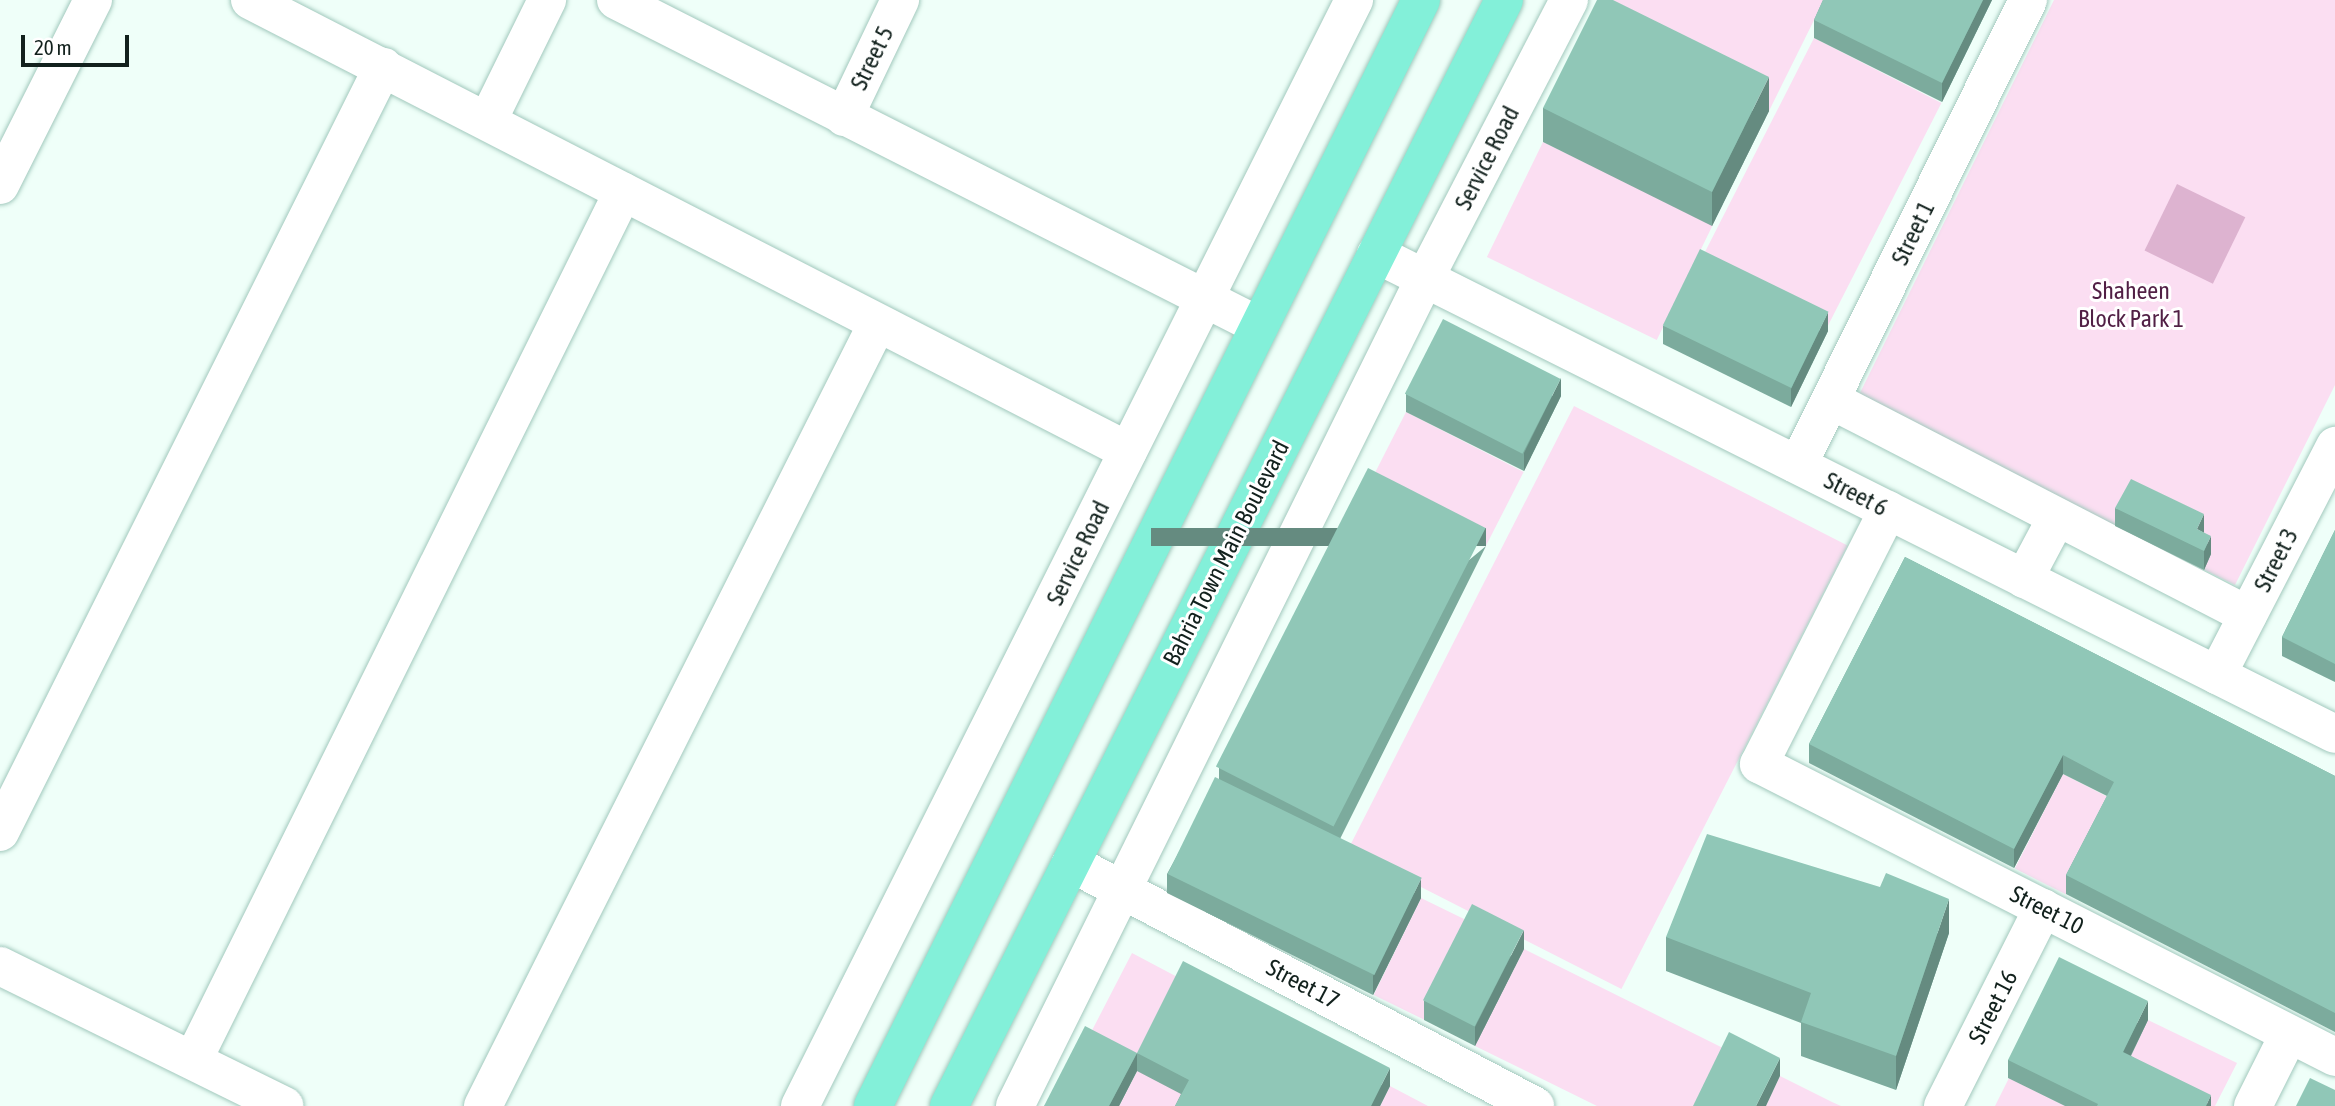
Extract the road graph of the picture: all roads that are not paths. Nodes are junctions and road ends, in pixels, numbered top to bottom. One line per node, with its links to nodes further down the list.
1 (93, 0): 14 (street)
2 (250, 0): 11 (street)
3 (547, 0): 13 (street)
4 (616, 0): 12 (street)
5 (900, 0): 12 (street, Street 5)
6 (1354, 0): 18 (street, Service Road)
7 (1421, 0): 20 (main road)
8 (1504, 0): 16 (main road, Bahria Town Main Boulevard)
9 (1569, 0): 17 (street, Service Road)
10 (2028, 0): 21 (street, Street 1)
11 (383, 66): 13 (street); 31 (street)
12 (844, 117): 18 (street)
13 (488, 120): 15 (street)
14 (0, 185)
15 (623, 192): 19 (street); 38 (street)
16 (1376, 254): 17 (street, Street 6); 32 (main road, Bahria Town Main Boulevard)
17 (1424, 278): 24 (street, Street 6); 33 (street, Service Road)
18 (1207, 300): 20 (street); 23 (street, Service Road)
19 (877, 324): 23 (street); 40 (street)
20 (1259, 326): 42 (main road)
21 (1831, 400): 24 (street, Street 1); 26 (street)
22 (2335, 446): 28 (street, Street 3)
23 (1128, 451): 41 (street, Service Road)
24 (1798, 465): 25 (street, Street 6)
25 (1888, 510): 27 (street, Street 6); 34 (street, Street 10)
26 (2057, 517): 27 (street); 28 (street)
27 (2024, 579): 29 (street, Street 6)
28 (2248, 615): 29 (street, Street 3)
29 (2217, 675): 30 (street, Street 6)
30 (2335, 734)
31 (0, 832)
32 (1071, 863): 33 (street, Street 17); 43 (main road, Bahria Town Main Boulevard)
33 (1122, 889): 44 (street, Service Road); 45 (street, Street 17)
34 (2043, 908): 36 (street, Street 10); 46 (street, Street 16)
35 (0, 966): 38 (street)
36 (2289, 1034): 37 (street, Street 10); 47 (street)
37 (2335, 1057)
38 (193, 1060): 39 (street)
39 (284, 1106)
40 (484, 1106)
41 (800, 1106)
42 (873, 1106)
43 (949, 1106)
44 (1015, 1106)
45 (1535, 1106)
46 (1943, 1106)
47 (2253, 1106)

